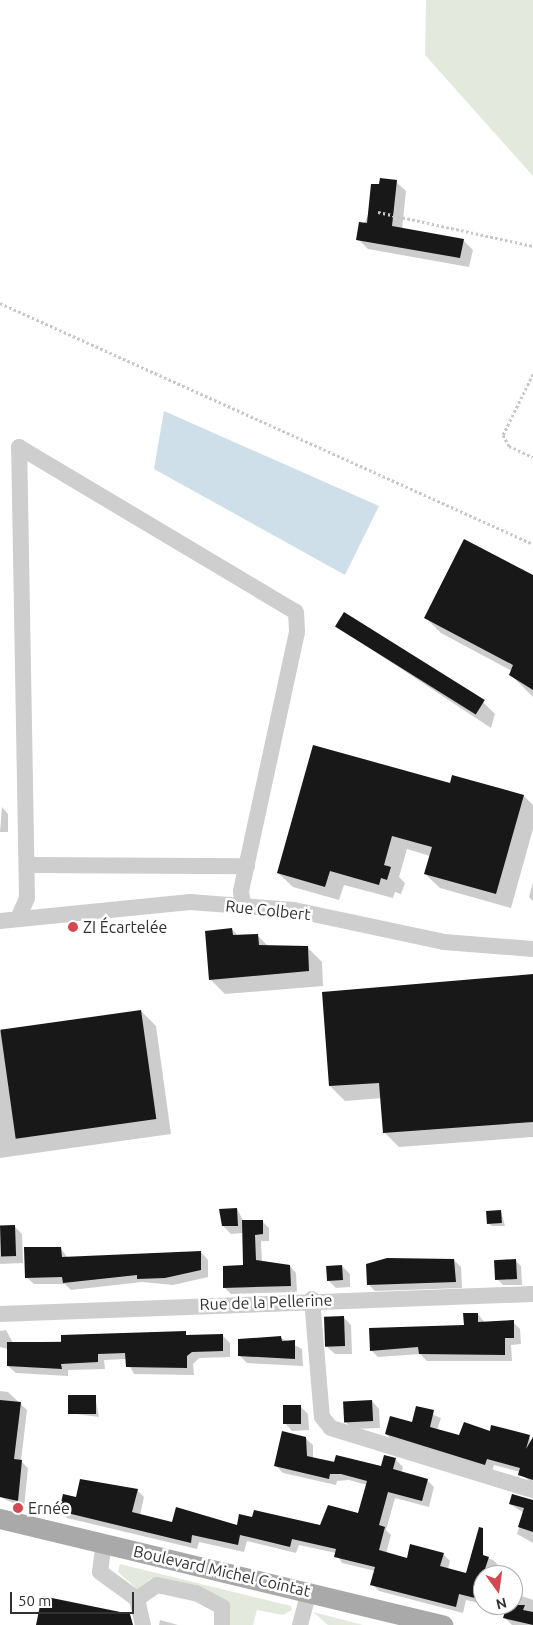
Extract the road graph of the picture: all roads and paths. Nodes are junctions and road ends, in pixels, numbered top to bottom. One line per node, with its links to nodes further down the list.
1 (378, 212): 2 (path)
2 (533, 246)
3 (0, 303): 6 (path)
4 (533, 374): 5 (path)
5 (533, 457)
6 (533, 544)
7 (27, 865): 8 (street); 8 (street); 10 (street)
8 (247, 866): 9 (street)
9 (243, 906): 10 (street, Rue Colbert); 12 (street, Rue Colbert)
10 (18, 919): 11 (street, Rue Colbert)
11 (0, 921)
12 (533, 949)
13 (533, 1294): 14 (street, Rue de la Pellerine)
14 (312, 1299): 15 (street, Rue de la Pellerine); 16 (street)
15 (0, 1314)
16 (533, 1490)
17 (0, 1519): 18 (main road, Boulevard Michel Cointat)
18 (104, 1543): 19 (main road, Boulevard Michel Cointat); 20 (street)
19 (309, 1591): 23 (street); 24 (main road, Boulevard Michel Cointat)
20 (137, 1600): 21 (street); 22 (street)
21 (143, 1625)
22 (222, 1625)
23 (300, 1625)
24 (443, 1625)

